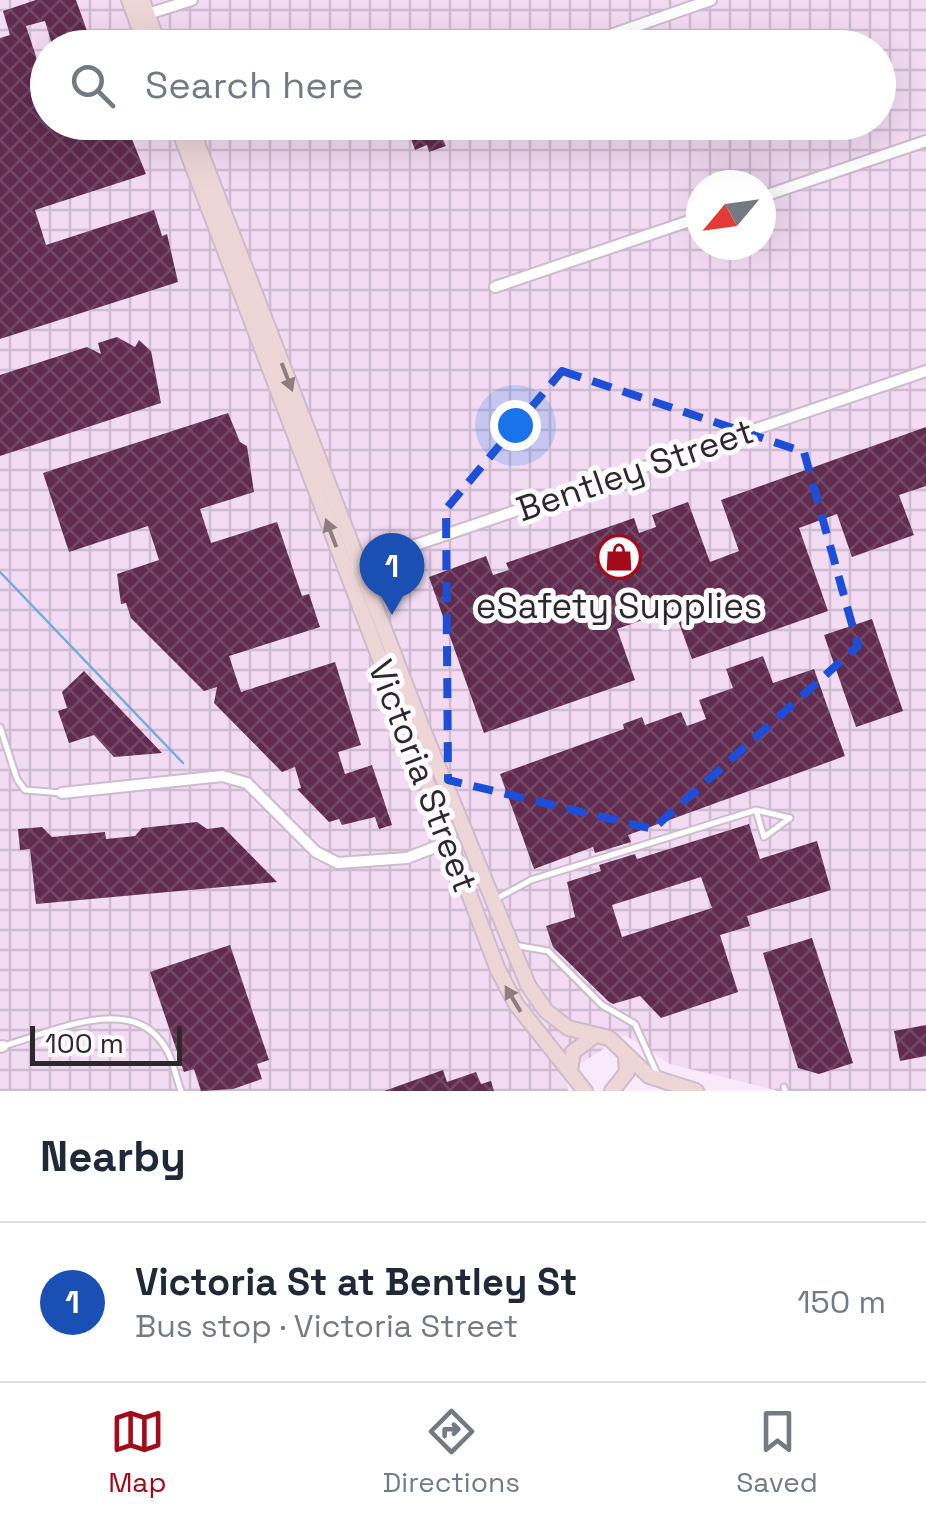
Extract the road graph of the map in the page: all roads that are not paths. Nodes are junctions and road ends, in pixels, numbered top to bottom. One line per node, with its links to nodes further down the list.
1 (129, 0): 5 (main road)
2 (192, 0): 4 (street)
3 (711, 0): 6 (street)
4 (145, 7)
5 (140, 30)
6 (625, 30)
7 (183, 140): 15 (main road, Victoria Street, one-way to 7)
8 (196, 140): 14 (main road, Victoria Street, one-way to 14)
9 (926, 141): 10 (street)
10 (776, 192)
11 (686, 223): 12 (street)
12 (496, 287)
13 (926, 371): 14 (street, Bentley Street)
14 (360, 564): 15 (street, Bentley Street); 20 (main road, Victoria Street)
15 (344, 570): 19 (main road, Victoria Street)
16 (0, 727): 17 (lane)
17 (62, 793): 19 (street)
18 (756, 810): 18 (lane); 20 (lane)
19 (448, 842): 25 (main road, Victoria Street, one-way to 19)
20 (493, 900): 21 (main road, Victoria Street)
21 (511, 945): 22 (main road, Victoria Street); 26 (lane)
22 (592, 1037): 24 (main road, Victoria Street); 25 (main road)
23 (2, 1047): 27 (lane)
24 (626, 1055): 26 (main road, Victoria Street); 29 (main road)
25 (572, 1076): 28 (main road, Victoria Street)
26 (661, 1081): 30 (main road)
27 (181, 1091)
28 (585, 1091)
29 (612, 1091)
30 (696, 1091)

